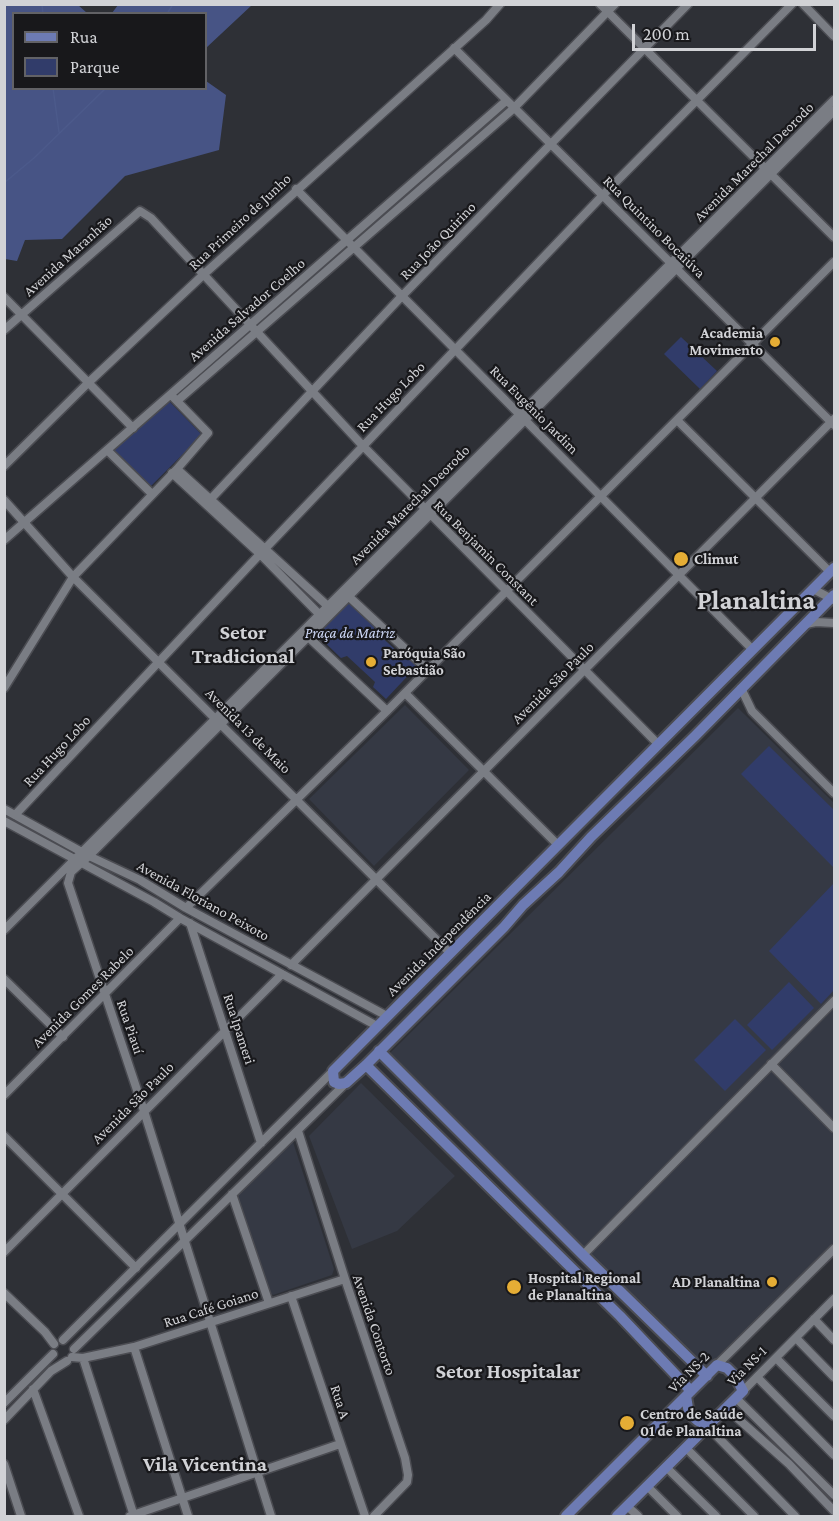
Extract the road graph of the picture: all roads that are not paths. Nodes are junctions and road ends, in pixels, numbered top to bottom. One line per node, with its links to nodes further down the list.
1 (500, 4): 9 (street, Rua Primeiro de Junho)
2 (600, 4): 7 (street)
3 (615, 4): 7 (street, Avenida Salvador Coelho)
4 (688, 4): 10 (street, Rua João Quirino)
5 (792, 4): 11 (street, Rua Hugo Lobo)
6 (803, 4): 8 (street)
7 (608, 12): 10 (street); 14 (street, Avenida Salvador Coelho)
8 (834, 36)
9 (454, 48): 13 (street, Rua Quintino Bocaiúva); 18 (street, Rua Primeiro de Junho)
10 (645, 48): 11 (street); 16 (street, Rua João Quirino)
11 (696, 99): 17 (street); 19 (street, Rua Hugo Lobo)
12 (834, 100): 17 (street, Avenida Marechal Deorodo)
13 (506, 101): 14 (street, Rua Quintino Bocaiúva); 22 (street, Avenida Salvador Coelho)
14 (513, 109): 16 (street, Rua Quintino Bocaiúva); 22 (street, Avenida Salvador Coelho)
15 (834, 111): 17 (street, Avenida Marechal Deorodo)
16 (550, 145): 19 (street, Rua Quintino Bocaiúva); 27 (street, Rua João Quirino)
17 (769, 171): 21 (street); 24 (street, Avenida Marechal Deorodo)
18 (296, 189): 22 (street, Rua Eugênio Jardim); 25 (street, Rua Primeiro de Junho)
19 (603, 195): 24 (street, Rua Quintino Bocaiúva); 32 (street, Rua Hugo Lobo)
20 (151, 218): 25 (street, Rua Benjamin Constant); 28 (street, Avenida Maranhão)
21 (834, 237)
22 (350, 245): 27 (street, Rua Eugênio Jardim); 29 (street, Avenida Salvador Coelho)
23 (834, 262): 31 (street)
24 (675, 266): 31 (street, Rua Quintino Bocaiúva); 37 (street, Avenida Marechal Deorodo)
25 (203, 275): 29 (street, Rua Benjamin Constant); 33 (street, Rua Primeiro de Junho)
26 (4, 297): 28 (street)
27 (402, 297): 32 (street, Rua Eugênio Jardim); 34 (street, Rua João Quirino)
28 (22, 315): 30 (street, Avenida Maranhão); 33 (street)
29 (253, 329): 34 (street, Rua Benjamin Constant); 35 (street, Avenida Salvador Coelho); 36 (street, Avenida Salvador Coelho)
30 (4, 330)
31 (753, 343): 38 (street); 39 (street, Rua Quintino Bocaiúva)
32 (455, 350): 37 (street, Rua Eugênio Jardim); 41 (street, Rua Hugo Lobo)
33 (88, 383): 40 (street); 43 (street, Rua Primeiro de Junho)
34 (311, 392): 41 (street, Rua Benjamin Constant); 49 (street, Rua João Quirino)
35 (170, 394): 36 (street); 40 (street, Avenida Salvador Coelho)
36 (177, 401): 44 (street)
37 (522, 417): 46 (street, Rua Eugênio Jardim); 50 (street, Avenida Marechal Deorodo)
38 (677, 420): 46 (street); 47 (street)
39 (833, 422): 47 (street, Avenida São Paulo)
40 (133, 428): 42 (street, Avenida Salvador Coelho)
41 (363, 446): 50 (street, Rua Benjamin Constant); 53 (street, Rua Hugo Lobo)
42 (106, 450): 45 (street); 51 (street, Avenida Salvador Coelho)
43 (4, 466)
44 (174, 471): 45 (street); 49 (street)
45 (152, 494): 56 (street)
46 (601, 496): 55 (street, Rua Eugênio Jardim); 58 (street)
47 (756, 498): 54 (street); 55 (street, Avenida São Paulo)
48 (4, 500): 51 (street, Avenida 13 de Maio)
49 (208, 502): 53 (street)
50 (427, 512): 58 (street, Rua Benjamin Constant); 59 (street, Avenida Marechal Deorodo)
51 (25, 522): 52 (street, Avenida Salvador Coelho); 56 (street, Avenida 13 de Maio)
52 (4, 540)
53 (262, 552): 61 (street); 62 (street); 67 (street, Rua Hugo Lobo)
54 (832, 570): 57 (main road, Avenida Independência)
55 (680, 575): 66 (street, Rua Eugênio Jardim); 69 (street, Avenida São Paulo)
56 (73, 577): 67 (street, Avenida 13 de Maio); 70 (street)
57 (813, 589): 60 (street); 66 (main road, Avenida Independência)
58 (506, 592): 68 (street); 69 (street, Rua Benjamin Constant)
59 (345, 594): 61 (street, Avenida Marechal Deorodo); 68 (street)
60 (834, 598): 64 (main road)
61 (330, 609): 62 (street, Avenida Marechal Deorodo); 65 (street, Avenida Marechal Deorodo)
62 (319, 614): 65 (street, Avenida Marechal Deorodo)
63 (834, 623): 64 (street)
64 (806, 624): 71 (main road)
65 (305, 634): 76 (street); 78 (street, Avenida Marechal Deorodo)
66 (753, 650): 73 (main road, Avenida Independência)
67 (159, 662): 78 (street, Avenida 13 de Maio); 84 (street, Rua Hugo Lobo)
68 (428, 670): 72 (street)
69 (584, 671): 79 (street, Rua Benjamin Constant); 80 (street, Avenida São Paulo)
70 (4, 688)
71 (741, 688): 75 (main road); 81 (street)
72 (405, 693): 76 (street); 80 (street)
73 (710, 693): 74 (main road, Avenida Independência); 75 (main road)
74 (700, 703): 77 (main road); 79 (main road, Avenida Independência)
75 (721, 709): 77 (main road)
76 (387, 711): 82 (street)
77 (711, 719): 95 (main road)
78 (218, 720): 82 (street, Avenida 13 de Maio); 87 (street, Avenida Marechal Deorodo)
79 (658, 744): 86 (main road, Avenida Independência)
80 (484, 771): 86 (street); 91 (street, Avenida São Paulo)
81 (834, 793)
82 (298, 800): 91 (street, Avenida 13 de Maio); 99 (street)
83 (4, 809): 84 (street, Avenida Floriano Peixoto)
84 (15, 815): 87 (street, Avenida Floriano Peixoto)
85 (4, 821): 88 (street, Avenida Floriano Peixoto)
86 (558, 845): 90 (main road, Avenida Independência)
87 (86, 854): 88 (street, Avenida Marechal Deorodo); 92 (street, Avenida Floriano Peixoto)
88 (77, 861): 89 (street, Avenida Marechal Deorodo); 93 (street, Avenida Floriano Peixoto); 102 (street, Avenida Marechal Deorodo)
89 (70, 872): 113 (street, Rua Piauí)
90 (527, 877): 95 (main road); 96 (main road, Avenida Independência)
91 (376, 878): 106 (street, Avenida 13 de Maio); 108 (street, Avenida São Paulo)
92 (140, 880): 93 (street); 94 (street, Avenida Floriano Peixoto)
93 (134, 891): 97 (street, Avenida Floriano Peixoto)
94 (162, 892): 97 (street); 99 (street, Avenida Floriano Peixoto)
95 (536, 892): 98 (main road)
96 (509, 894): 98 (main road); 106 (main road, Avenida Independência)
97 (154, 902): 100 (street, Avenida Floriano Peixoto)
98 (523, 905): 114 (main road)
99 (186, 908): 103 (street, Avenida Floriano Peixoto)
100 (180, 918): 101 (street, Avenida Floriano Peixoto); 113 (street, Avenida Gomes Rabelo)
101 (190, 923): 105 (street, Avenida Floriano Peixoto); 121 (street, Rua Ipameri)
102 (4, 930)
103 (235, 934): 104 (street, Avenida Floriano Peixoto); 105 (street)
104 (252, 944): 107 (street); 108 (street, Avenida Floriano Peixoto)
105 (230, 945): 107 (street, Avenida Floriano Peixoto)
106 (450, 953): 111 (main road, Avenida Independência)
107 (247, 955): 109 (street, Avenida Floriano Peixoto)
108 (291, 965): 112 (street, Avenida Floriano Peixoto)
109 (282, 974): 115 (street, Avenida Floriano Peixoto); 121 (street, Avenida São Paulo)
110 (4, 979): 122 (street)
111 (420, 983): 114 (main road); 116 (main road, Avenida Independência)
112 (337, 990): 115 (street); 119 (street, Avenida Floriano Peixoto)
113 (105, 994): 122 (street, Avenida Gomes Rabelo); 133 (street, Rua Piauí)
114 (433, 996): 118 (main road)
115 (329, 1001): 120 (street, Avenida Floriano Peixoto)
116 (403, 1001): 118 (main road); 119 (main road, Avenida Independência)
117 (834, 1001): 124 (street)
118 (416, 1014): 123 (main road)
119 (387, 1016): 120 (main road, Avenida Independência)
120 (377, 1026): 126 (main road, Avenida Independência)
121 (225, 1030): 133 (street, Avenida São Paulo); 139 (street, Rua Ipameri)
122 (63, 1037): 131 (street, Avenida Gomes Rabelo)
123 (379, 1052): 125 (main road); 127 (main road)
124 (771, 1064): 136 (street); 153 (street)
125 (366, 1065): 128 (main road); 129 (main road)
126 (333, 1071): 128 (main road); 130 (street, Avenida Independência)
127 (399, 1071): 129 (main road); 134 (main road)
128 (346, 1083): 132 (street)
129 (385, 1084): 135 (main road)
130 (317, 1088): 132 (street); 139 (street, Avenida Independência)
131 (4, 1095)
132 (330, 1100): 137 (street)
133 (144, 1111): 145 (street, Avenida São Paulo); 149 (street, Rua Piauí)
134 (442, 1114): 135 (main road); 140 (main road)
135 (428, 1127): 142 (main road)
136 (834, 1128)
137 (298, 1131): 143 (street); 155 (street, Avenida Contorto)
138 (4, 1136): 145 (street)
139 (261, 1143): 141 (street, Avenida Independência)
140 (472, 1144): 142 (main road); 147 (main road)
141 (252, 1152): 143 (street); 144 (street, Avenida Independência)
142 (460, 1157): 148 (main road)
143 (263, 1164): 146 (street)
144 (217, 1187): 146 (street); 149 (street, Avenida Independência)
145 (62, 1193): 152 (street, Avenida São Paulo); 154 (street)
146 (230, 1196): 150 (street); 159 (street)
147 (529, 1201): 148 (main road); 153 (main road)
148 (520, 1217): 161 (main road)
149 (179, 1224): 150 (street, Rua Piauí); 154 (street, Avenida Independência)
150 (185, 1238): 163 (street); 168 (street)
151 (834, 1249): 171 (street, Via NS-2)
152 (4, 1252)
153 (583, 1255): 160 (main road)
154 (136, 1268): 166 (street, Avenida Independência)
155 (345, 1278): 157 (street, Rua Café Goiano); 204 (street, Avenida Contorto)
156 (4, 1293): 166 (street)
157 (291, 1296): 159 (street, Rua Café Goiano); 183 (street, Rua A)
158 (834, 1300): 162 (street)
159 (269, 1303): 163 (street, Rua Café Goiano)
160 (642, 1313): 161 (main road); 172 (main road)
161 (620, 1316): 176 (main road)
162 (814, 1319): 164 (street); 165 (street)
163 (211, 1322): 167 (street, Rua Café Goiano); 191 (street)
164 (796, 1338): 170 (street, Via NS-1); 174 (street)
165 (834, 1340)
166 (58, 1344): 168 (street); 168 (street); 178 (street, Avenida Independência)
167 (134, 1347): 169 (street, Rua Café Goiano); 195 (street)
168 (71, 1356): 169 (street, Rua Café Goiano); 175 (street)
169 (83, 1358): 200 (street)
170 (776, 1358): 173 (street, Via NS-1); 180 (street)
171 (717, 1365): 172 (main road, Via NS-2); 177 (main road)
172 (707, 1376): 176 (main road, Via NS-2)
173 (757, 1377): 177 (street, Via NS-1); 185 (street)
174 (834, 1377)
175 (33, 1389): 181 (street); 199 (street)
176 (689, 1394): 182 (main road); 205 (main road, Via NS-2)
177 (739, 1395): 179 (main road, Via NS-1); 186 (street)
178 (4, 1403)
179 (726, 1408): 182 (main road, Via NS-1); 188 (street)
180 (834, 1416)
181 (4, 1420)
182 (707, 1426): 184 (main road, Via NS-1); 211 (street)
183 (340, 1444): 191 (street); 203 (street, Rua A)
184 (686, 1448): 189 (main road, Via NS-1); 210 (street)
185 (834, 1455)
186 (795, 1456): 188 (street); 190 (street)
187 (4, 1464): 198 (street)
188 (789, 1464): 192 (street)
189 (666, 1467): 193 (main road, Via NS-1); 209 (street)
190 (810, 1471): 192 (street); 194 (street)
191 (258, 1472): 195 (street); 202 (street)
192 (803, 1478): 197 (street)
193 (647, 1486): 196 (main road, Via NS-1); 208 (street)
194 (834, 1496)
195 (182, 1498): 200 (street); 201 (street)
196 (627, 1506): 206 (main road, Via NS-1); 207 (street)
197 (834, 1511)
198 (21, 1516)
199 (79, 1516)
200 (132, 1516)
201 (188, 1516)
202 (271, 1516)
203 (365, 1516)
204 (374, 1516)
205 (566, 1516)
206 (617, 1516)
207 (638, 1516)
208 (677, 1516)
209 (716, 1516)
210 (754, 1516)
211 (795, 1516)

